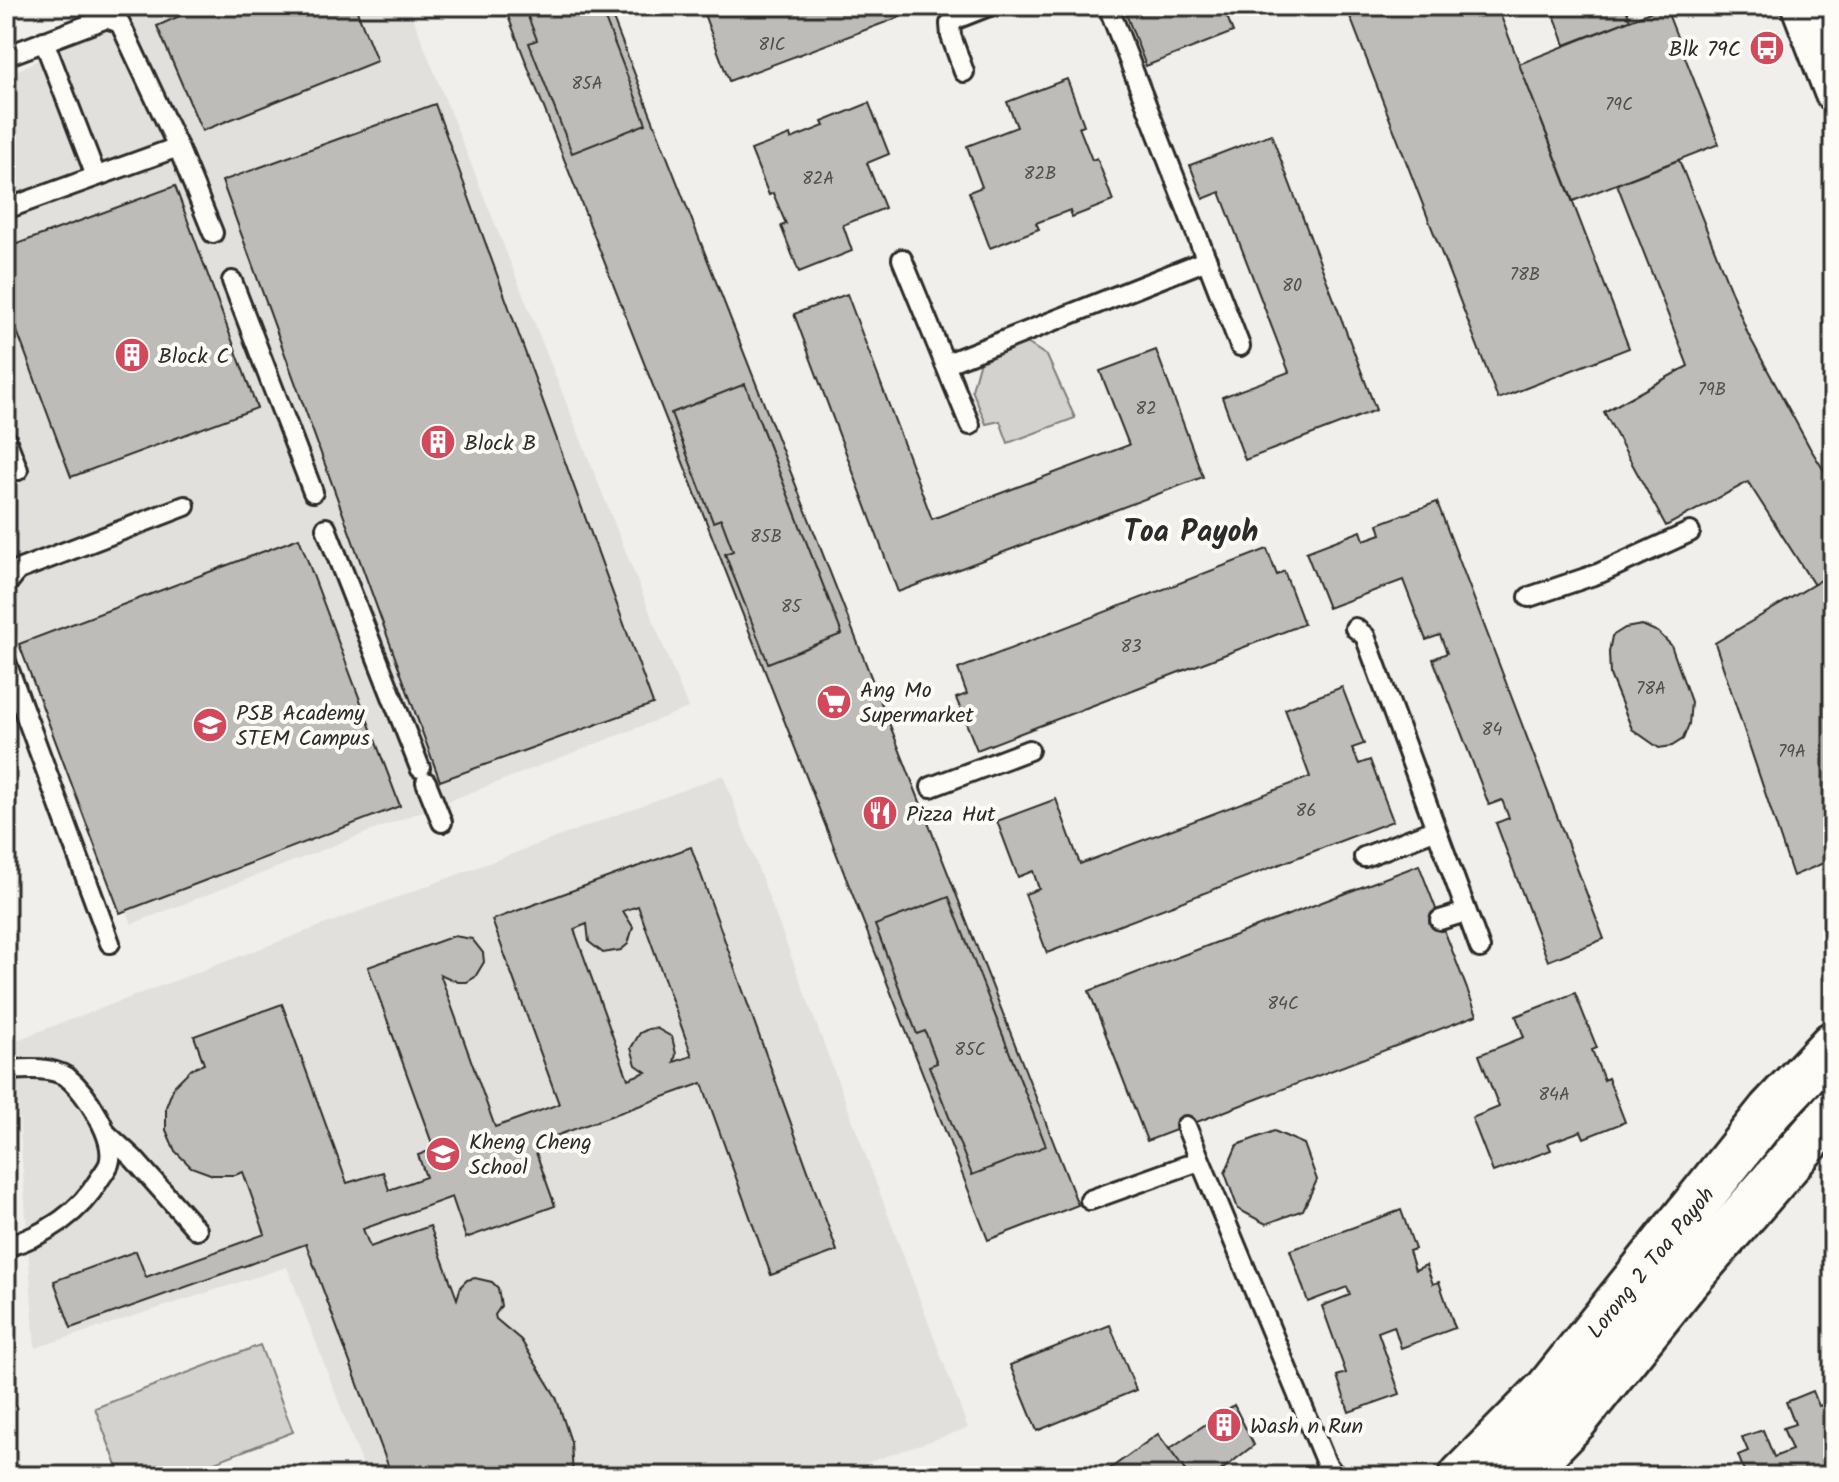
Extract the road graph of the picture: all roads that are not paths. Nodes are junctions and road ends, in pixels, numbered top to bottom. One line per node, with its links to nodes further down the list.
1 (989, 6): 6 (lane)
2 (1108, 6): 13 (lane)
3 (1800, 6): 7 (street)
4 (44, 41): 5 (lane); 8 (lane); 9 (lane)
5 (6, 56)
6 (964, 72)
7 (1833, 92)
8 (178, 147): 9 (lane); 11 (lane)
9 (96, 176): 10 (lane)
10 (6, 209)
11 (213, 233)
12 (902, 259): 16 (lane)
13 (1207, 260): 15 (lane); 16 (lane)
14 (232, 281): 19 (lane)
15 (1240, 346)
16 (945, 364): 17 (lane)
17 (970, 425)
18 (6, 439): 21 (lane)
19 (302, 461): 20 (lane); 22 (lane)
20 (284, 468)
21 (18, 470)
22 (313, 492)
23 (185, 506): 26 (lane)
24 (326, 528): 32 (lane)
25 (1690, 532): 27 (lane)
26 (6, 585)
27 (1529, 597)
28 (1355, 628): 33 (lane)
29 (6, 662): 37 (lane)
30 (1029, 750): 31 (lane)
31 (931, 787)
32 (442, 822)
33 (1434, 830): 34 (lane); 35 (lane)
34 (1364, 857)
35 (1466, 912): 36 (lane); 38 (lane)
36 (1440, 920)
37 (110, 943)
38 (1480, 948)
39 (1833, 1044): 49 (street, Lorong 2 Toa Payoh)
40 (6, 1070): 43 (lane)
41 (1833, 1112): 50 (street, Lorong 2 Toa Payoh)
42 (1186, 1126): 44 (lane)
43 (108, 1135): 46 (lane); 47 (lane)
44 (1199, 1161): 45 (lane); 48 (lane)
45 (1090, 1200)
46 (197, 1230)
47 (6, 1247)
48 (1335, 1476)
49 (1462, 1476)
50 (1521, 1476)

